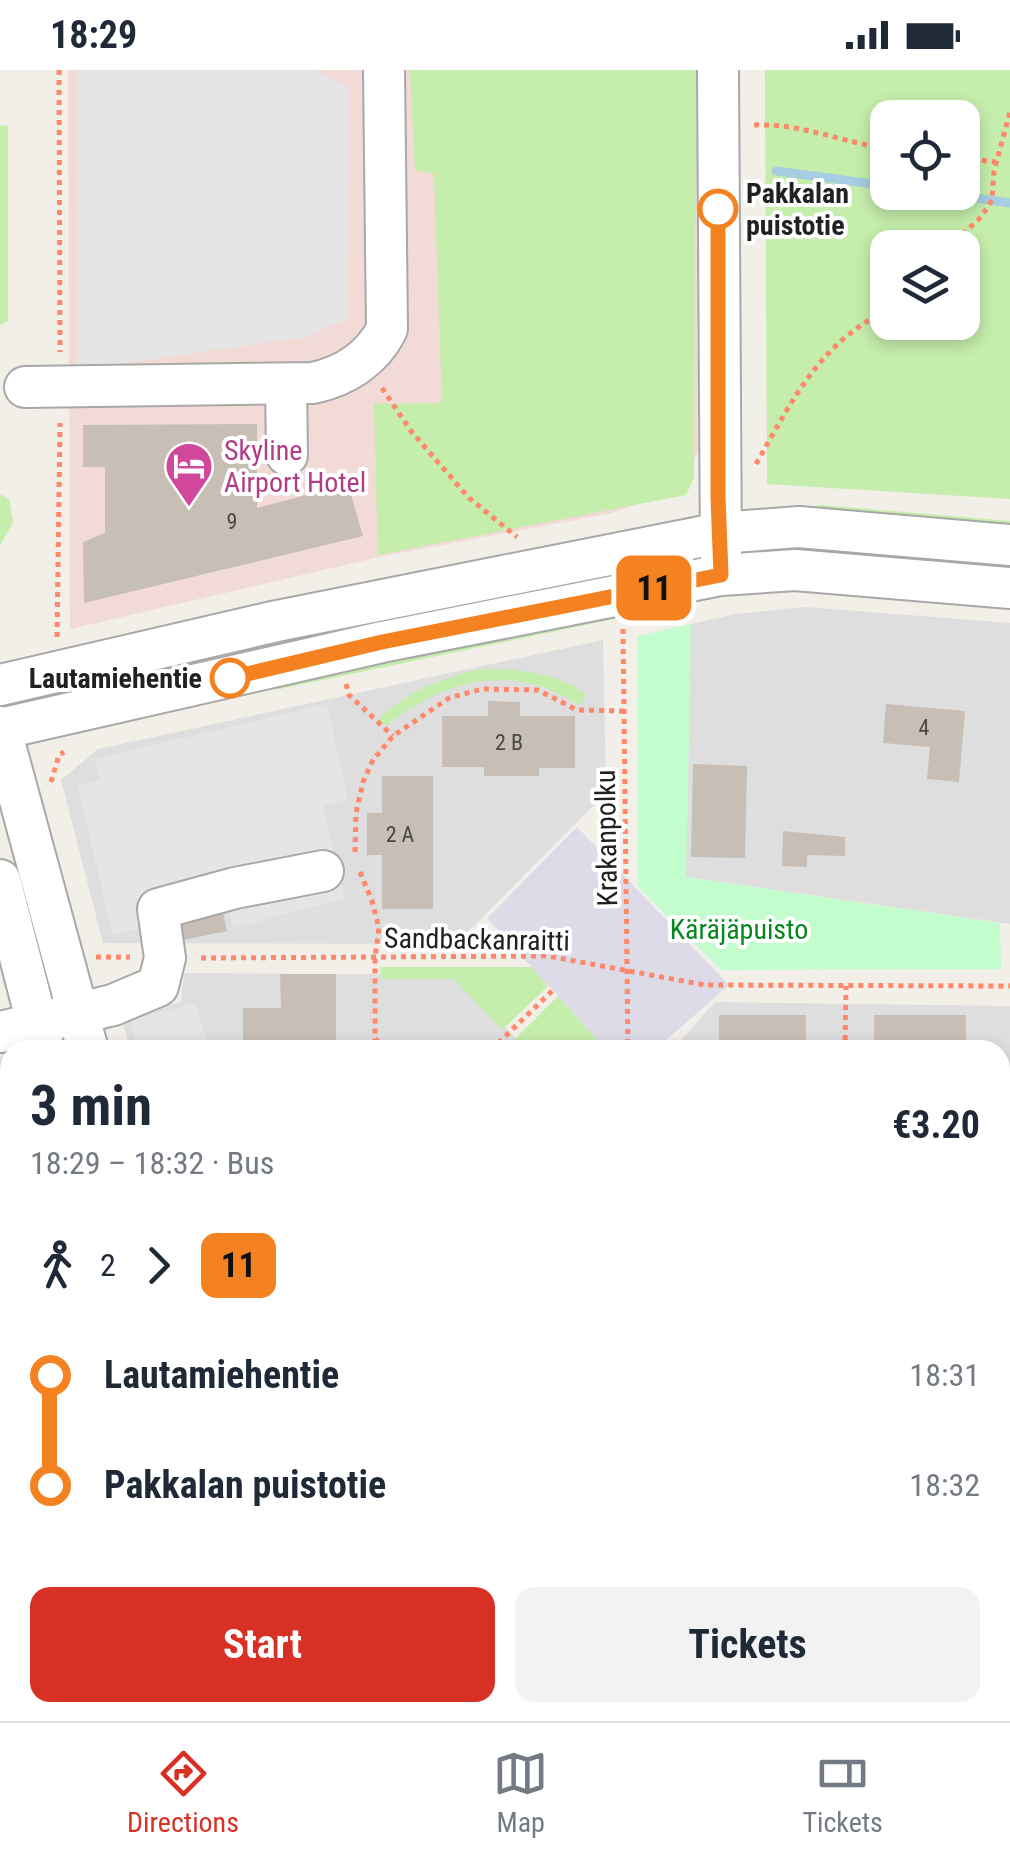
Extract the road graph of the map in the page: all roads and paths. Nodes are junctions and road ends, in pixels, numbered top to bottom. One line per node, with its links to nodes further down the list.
1 (384, 70): 10 (street)
2 (718, 70): 15 (street)
3 (1010, 112): 7 (path)
4 (751, 125): 5 (path)
5 (870, 147)
6 (980, 160): 7 (path)
7 (996, 162): 8 (path)
8 (968, 230)
9 (870, 318): 14 (path)
10 (360, 362): 11 (street); 16 (path)
11 (286, 385): 12 (street); 13 (street)
12 (25, 387)
13 (287, 454)
14 (752, 472)
15 (720, 534): 17 (street); 18 (street); 22 (street)
16 (517, 537)
17 (1010, 545)
18 (721, 575): 19 (street); 24 (street)
19 (1010, 588)
20 (634, 624): 23 (path, Krakanpolku)
21 (361, 679): 25 (path)
22 (0, 685)
23 (624, 712): 25 (path); 33 (path, Krakanpolku)
24 (1, 728): 27 (street)
25 (392, 736): 31 (path)
26 (71, 748): 27 (path)
27 (19, 791): 30 (street)
28 (323, 871): 32 (street)
29 (0, 880): 38 (street)
30 (62, 957): 32 (path, Sandbackanraitti); 37 (street)
31 (375, 957): 32 (path, Sandbackanraitti); 33 (path, Sandbackanraitti); 39 (path)
32 (165, 958): 37 (street)
33 (628, 970): 34 (path, Sandbackanraitti); 41 (path, Krakanpolku)
34 (846, 986): 35 (path, Sandbackanraitti); 42 (path)
35 (1010, 986)
36 (552, 991): 40 (path)
37 (83, 1032): 38 (street)
38 (27, 1035)
39 (376, 1040)
40 (502, 1040)
41 (628, 1040)
42 (845, 1040)

